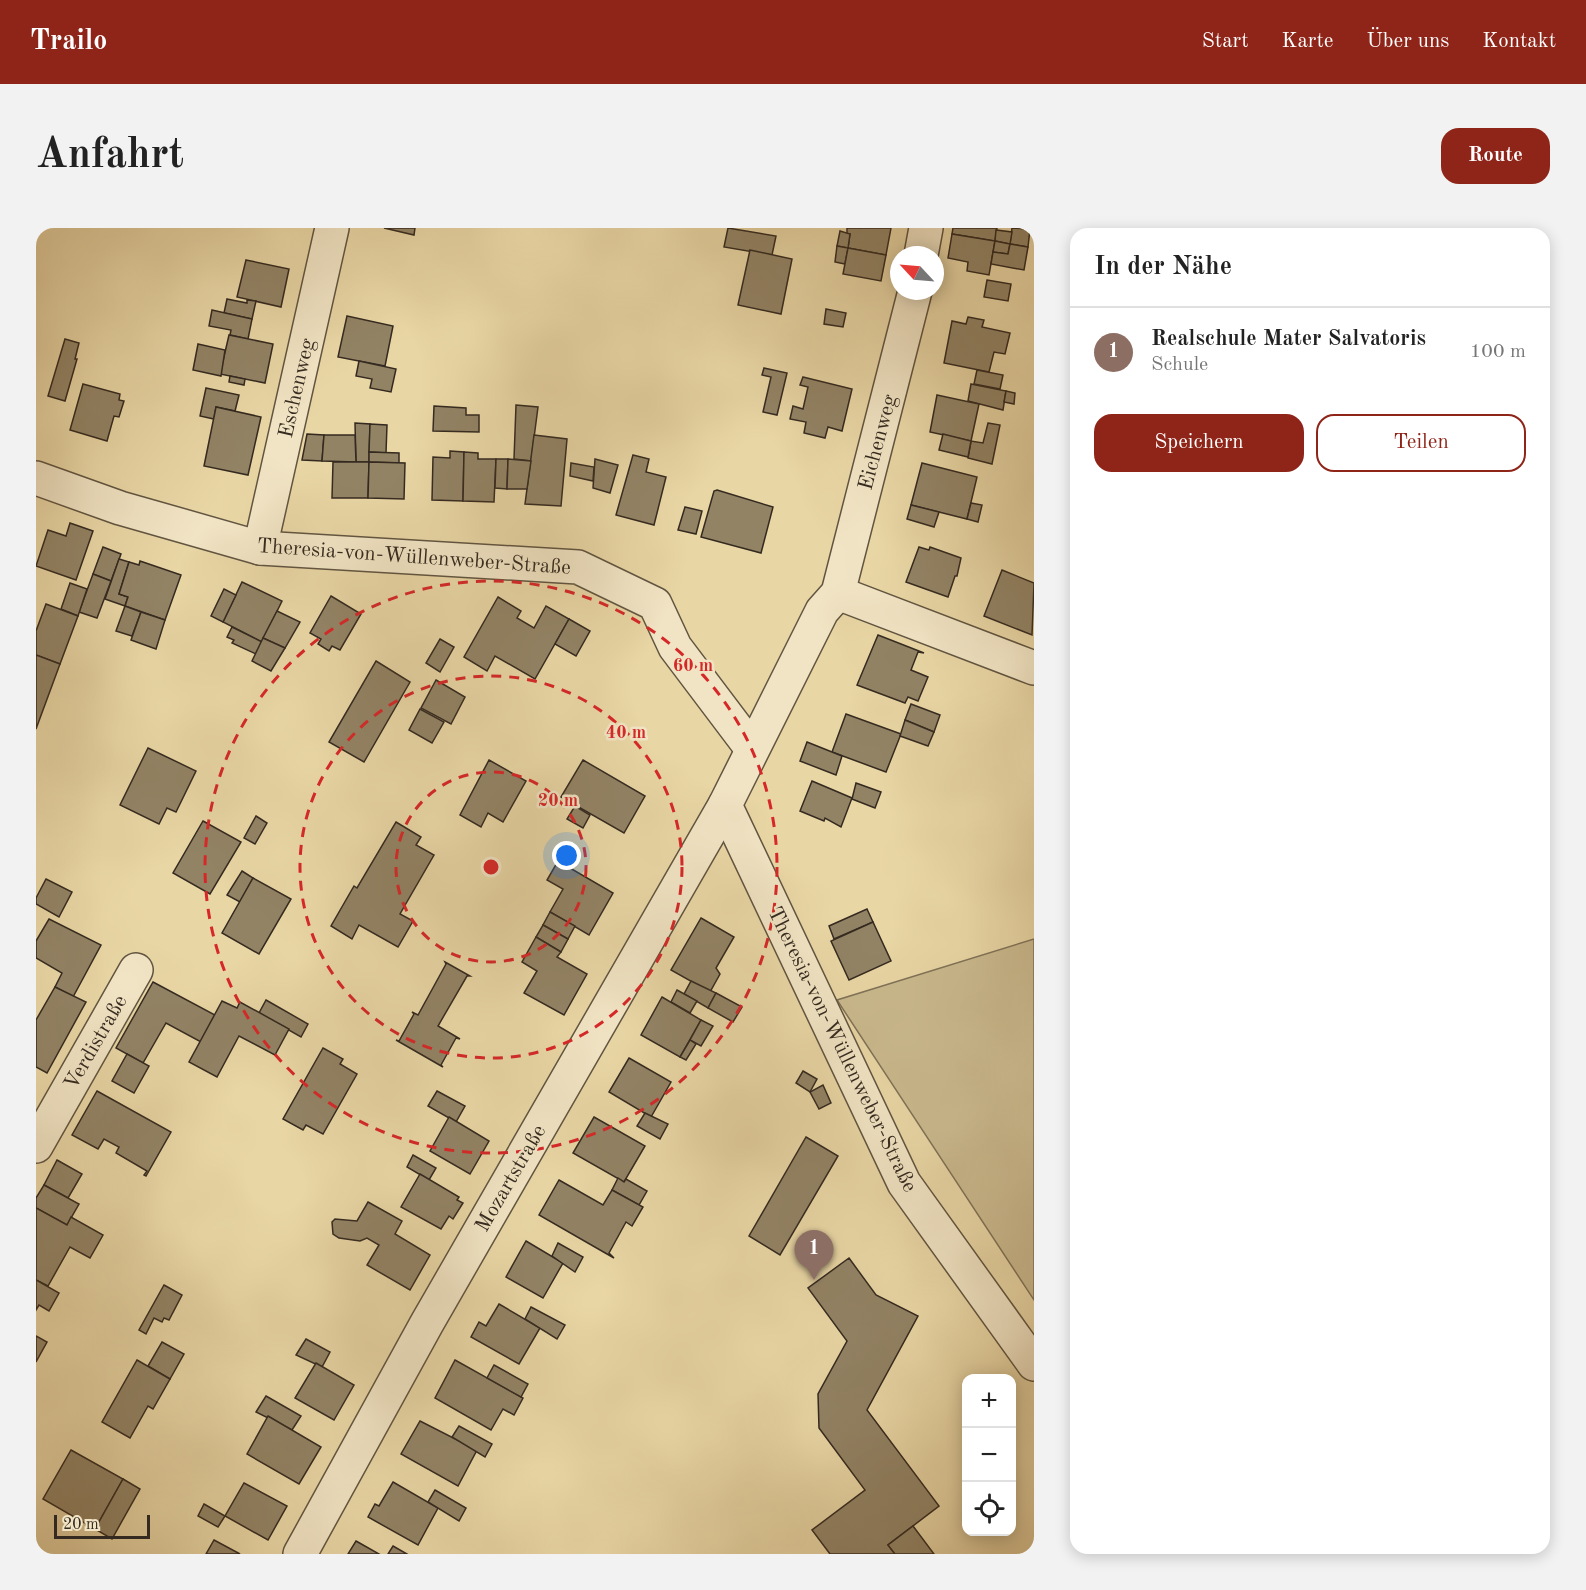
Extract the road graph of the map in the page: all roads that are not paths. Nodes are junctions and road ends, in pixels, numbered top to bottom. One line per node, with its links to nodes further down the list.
1 (332, 228): 6 (street, Eschenweg)
2 (926, 228): 3 (street)
3 (923, 246)
4 (913, 300): 7 (street, Eichenweg)
5 (36, 478): 6 (street, Theresia-von-Wüllenweber-Straße)
6 (260, 548): 9 (street, Theresia-von-Wüllenweber-Straße)
7 (838, 593): 8 (street); 9 (street)
8 (1034, 668)
9 (752, 749): 10 (street)
10 (725, 805): 13 (street, Theresia-von-Wüllenweber-Straße); 14 (street, Mozartstraße)
11 (136, 970): 12 (street, Verdistraße)
12 (36, 1146)
13 (1034, 1364)
14 (300, 1554)

